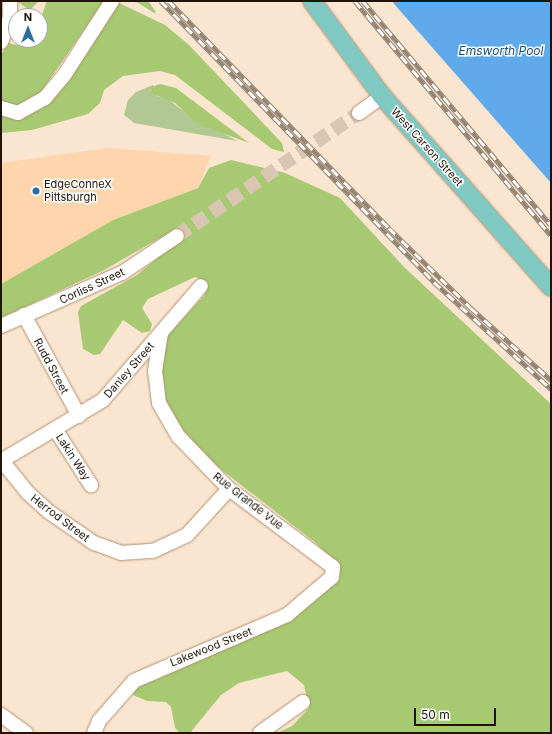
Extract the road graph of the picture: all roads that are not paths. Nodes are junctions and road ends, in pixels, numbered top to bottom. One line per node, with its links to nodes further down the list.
1 (10, 1): 4 (street)
2 (112, 1): 6 (street)
3 (312, 1): 5 (main road, West Carson Street)
4 (1, 42)
5 (382, 96): 7 (street); 10 (main road, West Carson Street)
6 (1, 108)
7 (359, 113)
8 (177, 236): 11 (street, Corliss Street)
9 (201, 286): 13 (street, Danley Street)
10 (551, 287)
11 (24, 315): 12 (street, Corliss Street); 14 (street, Rudd Street)
12 (1, 326)
13 (161, 334): 14 (street, Danley Street); 18 (street, Rue Grande Vue)
14 (78, 416): 15 (street, Danley Street)
15 (55, 429): 16 (street, Danley Street); 17 (street, Lakin Way)
16 (1, 461): 18 (street, Herrod Street)
17 (91, 485)
18 (229, 489): 19 (street, Rue Grande Vue)
19 (334, 567): 23 (street, Lakewood Street)
20 (303, 702): 24 (street)
21 (1, 715): 22 (street)
22 (26, 733)
23 (94, 733)
24 (260, 733)

